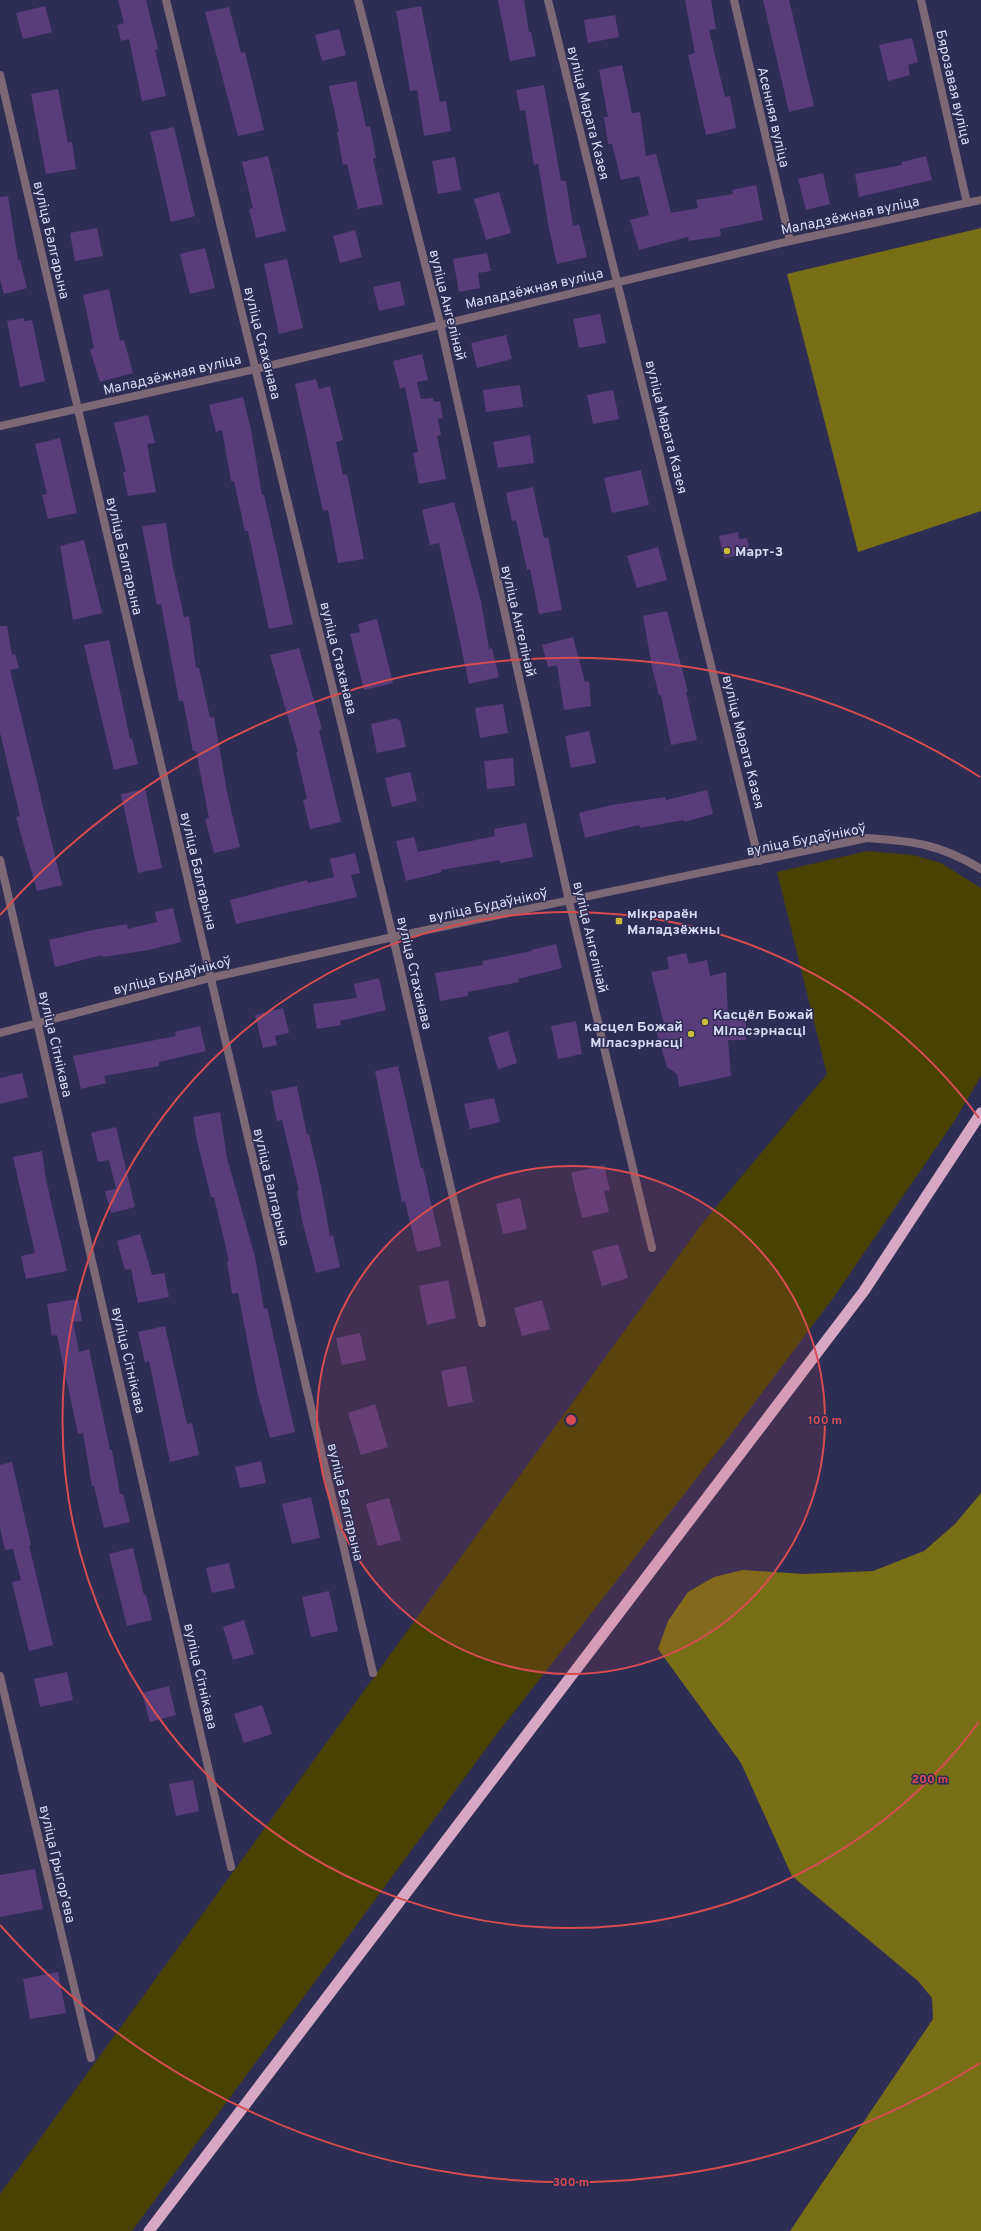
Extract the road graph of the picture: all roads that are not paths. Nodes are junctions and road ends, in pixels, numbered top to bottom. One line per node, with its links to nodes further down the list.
1 (166, 0): 12 (street, вуліца Стаханава)
2 (358, 0): 11 (street, вуліца Ангелінай)
3 (548, 0): 10 (street, вуліца Марата Казея)
4 (734, 0): 9 (street, Асенняя вуліца)
5 (921, 0): 8 (street, Бярозавая вуліца)
6 (0, 75): 13 (street, вуліца Балгарына)
7 (981, 200): 8 (street, Маладзёжная вуліца)
8 (967, 203): 9 (street, Маладзёжная вуліца)
9 (790, 241): 10 (street, Маладзёжная вуліца)
10 (618, 282): 11 (street, Маладзёжная вуліца); 16 (street, вуліца Марата Казея)
11 (440, 323): 12 (street, Маладзёжная вуліца); 18 (street, вуліца Ангелінай)
12 (256, 369): 13 (street, Маладзёжная вуліца); 19 (street, вуліца Стаханава)
13 (78, 409): 14 (street, Маладзёжная вуліца); 20 (street, вуліца Балгарына)
14 (0, 426)
15 (0, 860): 21 (street, вуліца Сітнікава)
16 (759, 861): 17 (street, вуліца Будаўнікоў); 18 (street, вуліца Будаўнікоў)
17 (981, 869)
18 (569, 902): 19 (street, вуліца Будаўнікоў); 24 (street, вуліца Ангелінай)
19 (393, 937): 20 (street, вуліца Будаўнікоў); 25 (street, вуліца Стаханава)
20 (210, 978): 21 (street, вуліца Будаўнікоў); 26 (street, вуліца Балгарына)
21 (38, 1023): 22 (street, вуліца Будаўнікоў); 28 (street, вуліца Сітнікава)
22 (0, 1032)
23 (981, 1113): 30 (highway)
24 (652, 1248)
25 (482, 1323)
26 (373, 1673)
27 (0, 1676): 29 (street, вуліца Грыгорʼева)
28 (231, 1867)
29 (91, 2058)
30 (148, 2231)

